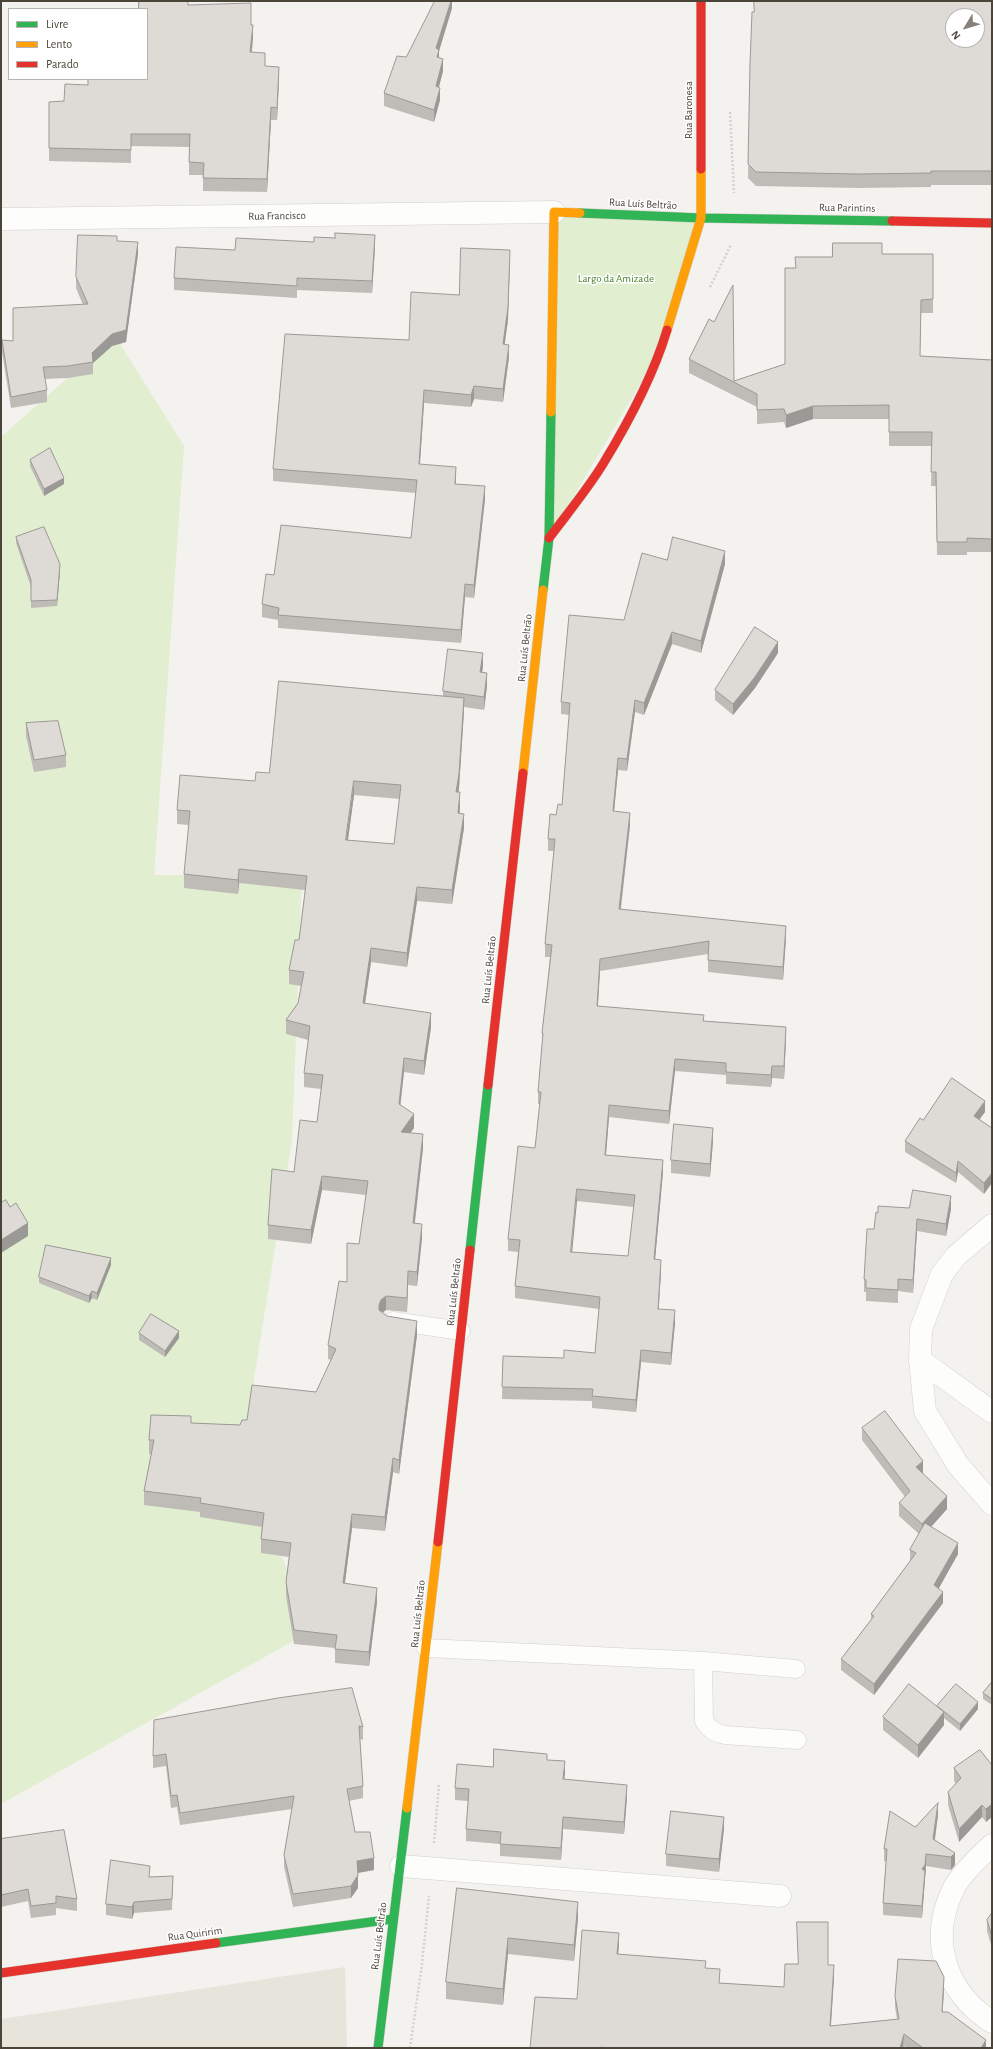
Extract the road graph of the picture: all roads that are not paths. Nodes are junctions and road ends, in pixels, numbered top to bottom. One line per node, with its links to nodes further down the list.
1 (701, 1): 4 (main road, Rua Baronesa)
2 (554, 212): 3 (street, Rua Francisco); 4 (main road, Rua Luís Beltrão); 6 (main road, Rua Luís Beltrão)
3 (1, 218)
4 (701, 218): 5 (main road, Rua Parintins); 9 (main road)
5 (992, 223)
6 (550, 472): 7 (main road); 10 (main road, Rua Luís Beltrão)
7 (561, 487)
8 (573, 491): 9 (main road)
9 (584, 491): 10 (main road)
10 (549, 538): 13 (main road, Rua Luís Beltrão)
11 (992, 1225): 14 (street)
12 (389, 1320): 13 (lane)
13 (461, 1331): 17 (main road, Rua Luís Beltrão)
14 (920, 1360): 15 (street); 16 (street)
15 (992, 1412)
16 (992, 1504)
17 (426, 1648): 18 (lane); 22 (main road, Rua Luís Beltrão)
18 (703, 1661): 19 (lane); 20 (lane)
19 (796, 1669)
20 (797, 1740)
21 (992, 1845): 26 (street)
22 (401, 1866): 23 (street); 24 (main road, Rua Luís Beltrão)
23 (780, 1896)
24 (393, 1919): 25 (main road, Rua Quiririm); 27 (main road, Rua Luís Beltrão)
25 (1, 1973)
26 (992, 2022)
27 (378, 2048)

